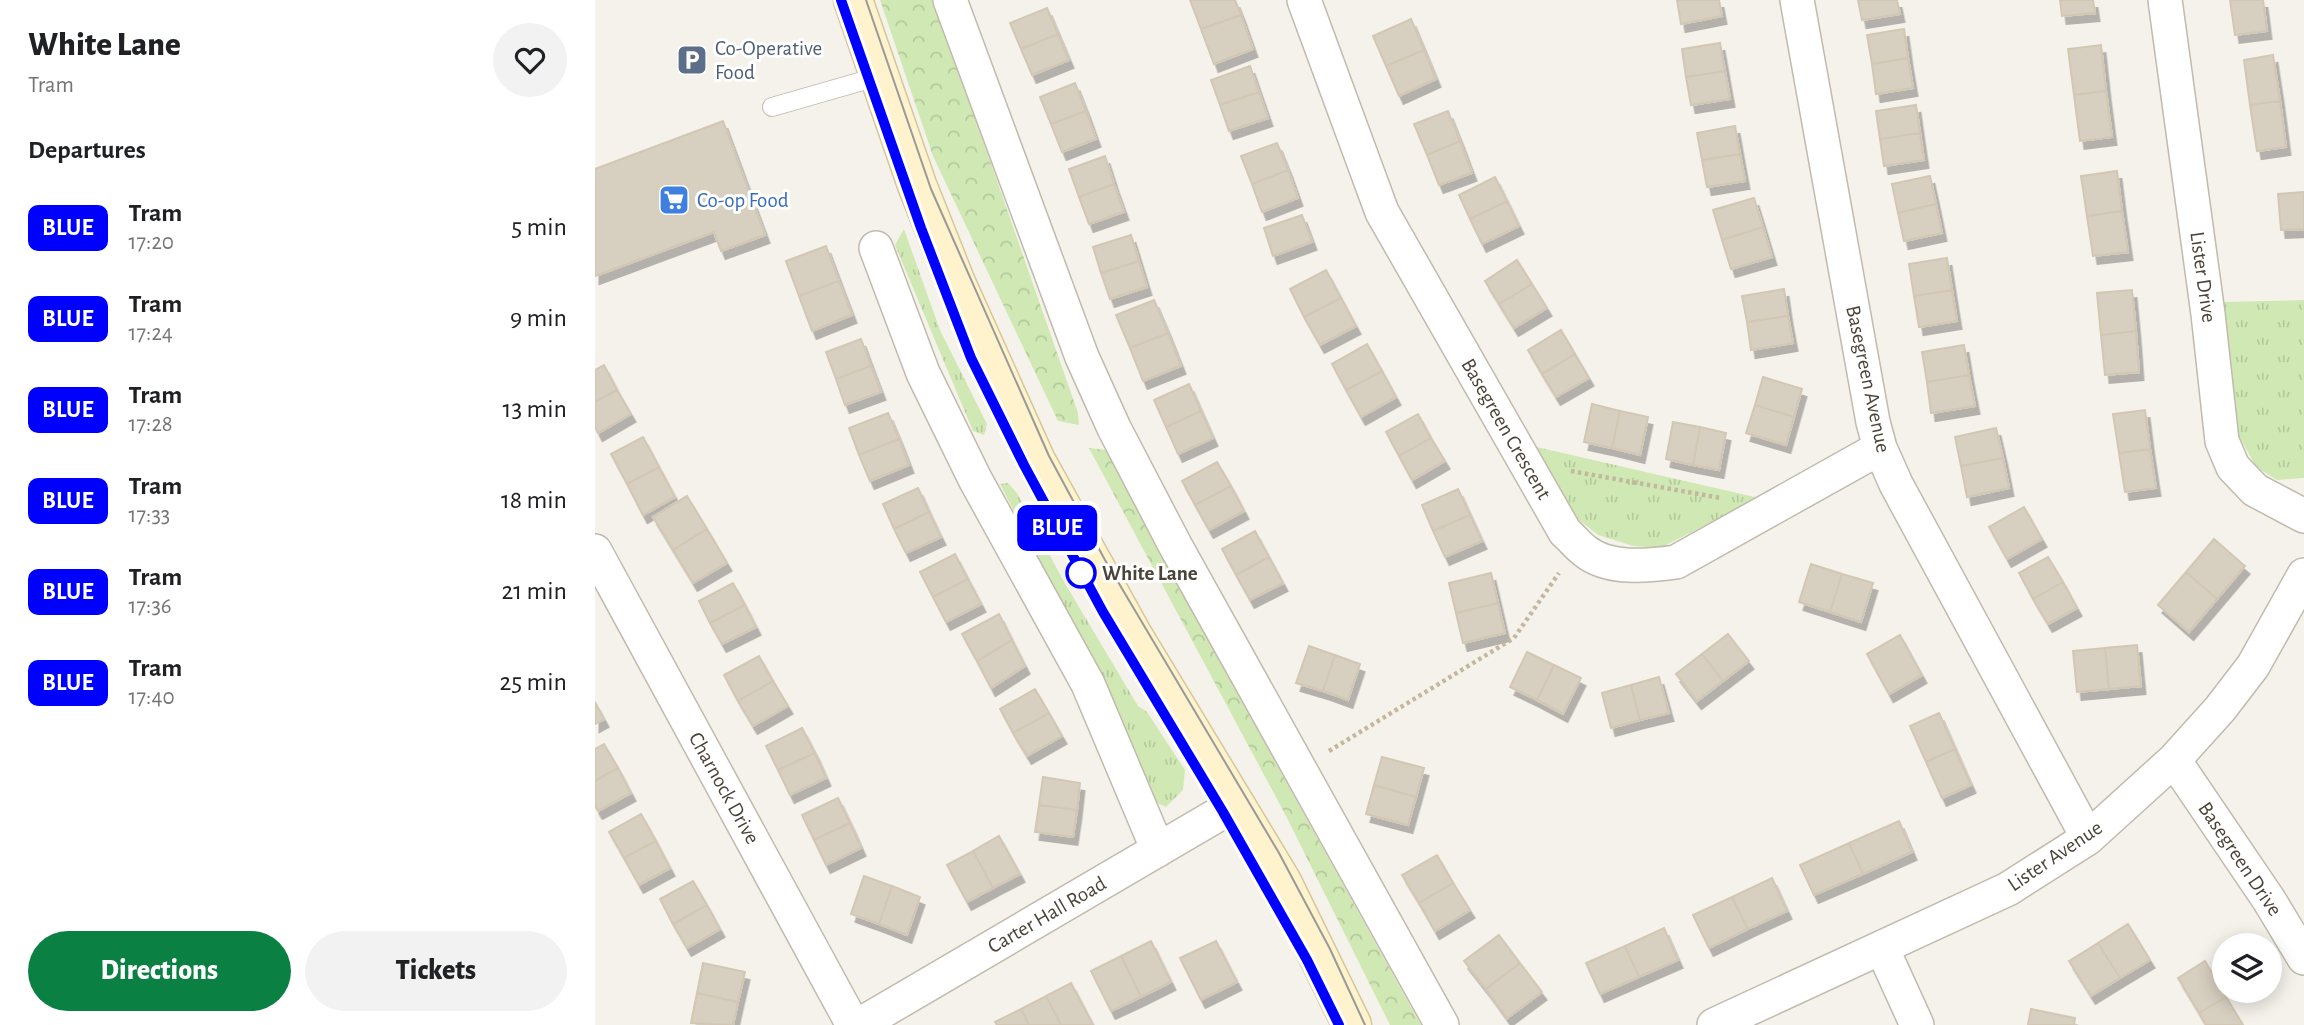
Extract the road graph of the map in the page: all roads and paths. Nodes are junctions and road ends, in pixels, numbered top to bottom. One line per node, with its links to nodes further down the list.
1 (853, 0): 6 (main road)
2 (950, 0): 17 (street)
3 (1304, 0): 10 (street, Basegreen Crescent)
4 (1797, 0): 9 (street, Basegreen Avenue)
5 (2165, 0): 12 (street, Lister Drive)
6 (880, 76): 7 (lane); 18 (main road)
7 (772, 107)
8 (876, 248): 20 (street)
9 (1880, 448): 11 (street, Basegreen Crescent); 19 (street, Basegreen Avenue)
10 (1525, 463): 11 (path); 13 (street, Basegreen Crescent)
11 (1774, 508): 13 (street, Basegreen Crescent)
12 (2304, 516)
13 (1579, 545): 17 (path)
14 (595, 551): 23 (street, Charnock Drive)
15 (2304, 575): 16 (street, Lister Avenue)
16 (2174, 761): 19 (street, Lister Avenue); 22 (street, Basegreen Drive)
17 (1298, 769): 26 (street)
18 (1236, 804): 20 (street, Carter Hall Road); 25 (main road)
19 (2088, 838): 21 (street, Lister Avenue)
20 (1158, 850): 24 (street, Carter Hall Road)
21 (1882, 948): 27 (street, Lister Avenue); 28 (street)
22 (2304, 958)
23 (853, 1025)
24 (859, 1025)
25 (1352, 1025)
26 (1442, 1025)
27 (1714, 1025)
28 (1917, 1025)

